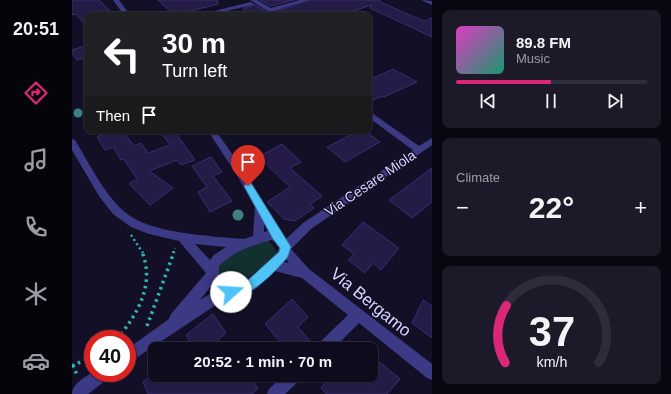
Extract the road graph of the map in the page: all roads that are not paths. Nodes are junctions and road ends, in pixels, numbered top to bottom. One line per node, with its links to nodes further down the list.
1 (116, 0): 7 (street)
2 (245, 0): 5 (street)
3 (306, 0): 5 (street)
4 (425, 0): 6 (street)
5 (252, 2): 8 (street)
6 (432, 3)
7 (125, 12)
8 (213, 12)
9 (372, 116): 13 (street)
10 (214, 134): 14 (street, Via Bergamo)
11 (432, 141): 13 (street, Via Cesare Miola)
12 (72, 142): 18 (street)
13 (419, 150): 15 (street, Via Cesare Miola)
14 (260, 207): 16 (street, Via Bergamo); 17 (street)
15 (307, 226): 16 (street, Via Cesare Miola); 20 (street, Via Cesare Miola)
16 (278, 236): 17 (street, Via Cesare Miola); 20 (street, Via Bergamo)
17 (258, 239): 19 (street, Via Cesare Miola)
18 (179, 240): 19 (street); 22 (street)
19 (244, 244): 22 (street, Via Cesare Miola)
20 (285, 248): 21 (street, Via Cesare Miola); 23 (street, Via Bergamo)
21 (273, 265): 23 (street, Via Bergamo); 24 (street, Via Cesare Miola)
22 (212, 273): 24 (street); 26 (street)
23 (305, 273): 25 (street, Via Bergamo)
24 (226, 291): 26 (street)
25 (358, 315): 27 (street); 29 (street, Via Bergamo)
26 (170, 327): 28 (street)
27 (330, 342)
28 (136, 351)
29 (432, 373)
30 (91, 382): 32 (street)
31 (287, 382): 33 (street)
32 (78, 391)
33 (274, 394)

